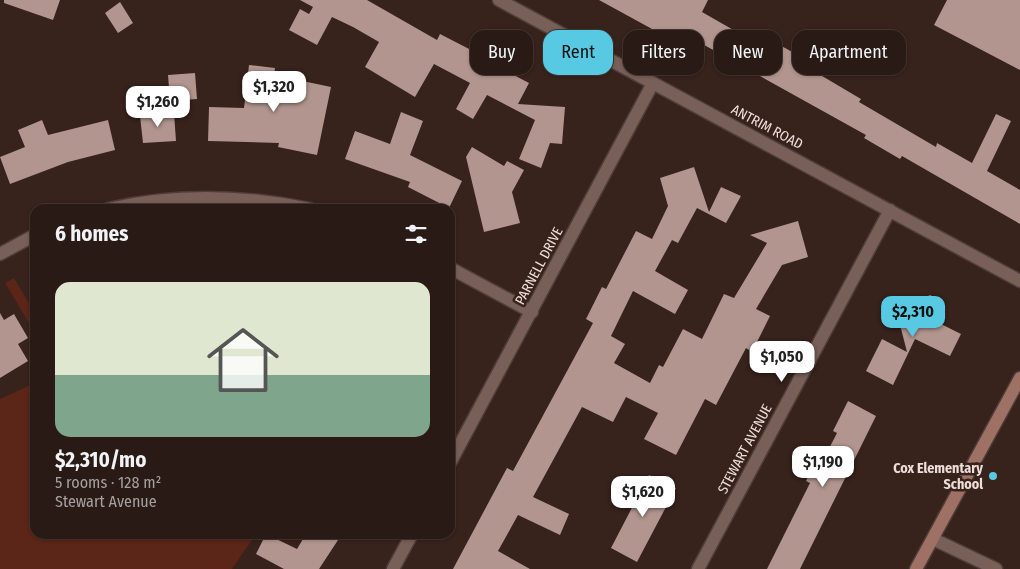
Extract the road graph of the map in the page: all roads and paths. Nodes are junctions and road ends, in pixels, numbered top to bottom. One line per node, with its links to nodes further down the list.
1 (498, 0): 2 (street, ANTRIM ROAD)
2 (653, 83): 5 (street, ANTRIM ROAD); 10 (street, PARNELL DRIVE)
3 (132, 204): 4 (street)
4 (283, 204)
5 (890, 210): 9 (street, ANTRIM ROAD); 16 (street, STEWART AVENUE)
6 (30, 238): 7 (street)
7 (0, 254)
8 (455, 271): 10 (street)
9 (1020, 281)
10 (532, 312): 12 (street, PARNELL DRIVE)
11 (1020, 378): 14 (main road)
12 (455, 455)
13 (409, 539): 15 (street)
14 (933, 539): 17 (main road); 18 (street)
15 (393, 569)
16 (698, 569)
17 (916, 569)
18 (996, 569)

